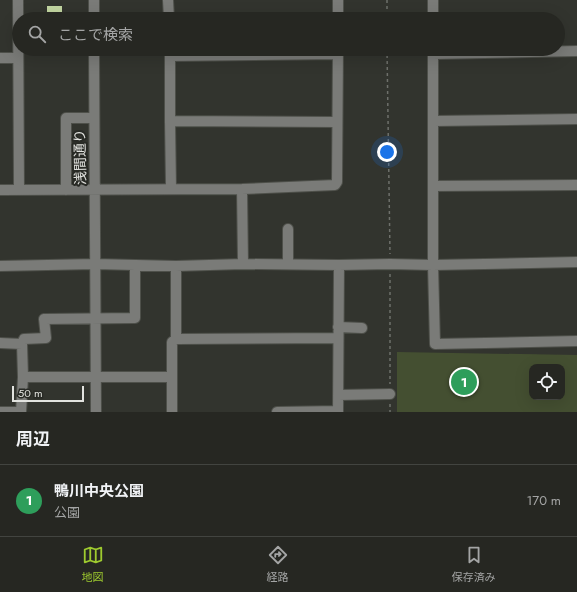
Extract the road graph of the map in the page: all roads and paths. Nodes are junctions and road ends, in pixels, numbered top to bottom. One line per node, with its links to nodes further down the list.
1 (18, 0): 7 (street)
2 (94, 0): 8 (street)
3 (168, 0): 9 (street)
4 (338, 0): 10 (street)
5 (387, 0): 11 (path)
6 (433, 0): 12 (street)
7 (18, 12)
8 (94, 12)
9 (169, 12)
10 (338, 12)
11 (387, 12)
12 (433, 12)
13 (565, 52): 14 (street)
14 (577, 52)
15 (94, 56): 22 (street, 浅間通り)
16 (170, 56): 24 (street)
17 (338, 56): 26 (street)
18 (387, 56): 40 (path)
19 (433, 56): 25 (street)
20 (0, 58): 21 (street)
21 (18, 58): 32 (street)
22 (94, 118): 33 (street); 34 (street, 浅間通り)
23 (577, 119): 25 (street)
24 (170, 121): 26 (street); 29 (street)
25 (433, 121): 28 (street)
26 (338, 122): 30 (street)
27 (577, 185): 28 (street)
28 (433, 186): 43 (street)
29 (171, 188): 30 (street); 34 (street)
30 (242, 189): 38 (street)
31 (0, 190): 32 (street)
32 (19, 190): 33 (street)
33 (66, 190): 34 (street)
34 (95, 190): 37 (street, 浅間通り)
35 (288, 229): 39 (street)
36 (577, 262): 43 (street)
37 (95, 264): 41 (street); 44 (street); 46 (street, 浅間通り)
38 (243, 264): 39 (street); 45 (street)
39 (288, 264): 42 (street)
40 (390, 264): 42 (street); 43 (street); 57 (path)
41 (135, 265): 45 (street); 46 (street)
42 (339, 265): 47 (street)
43 (433, 265): 51 (street)
44 (0, 266)
45 (176, 266): 50 (street)
46 (95, 318): 53 (street); 55 (street, 浅間通り)
47 (338, 327): 48 (street); 49 (street)
48 (362, 328)
49 (338, 338): 50 (street); 58 (street)
50 (176, 340): 56 (street)
51 (577, 341)
52 (0, 343): 53 (street)
53 (22, 344): 54 (street)
54 (23, 377): 55 (street); 60 (street)
55 (96, 377): 56 (street); 61 (street, 浅間通り)
56 (172, 377): 62 (street)
57 (390, 394): 58 (street); 65 (path)
58 (338, 395): 64 (street)
59 (0, 412): 60 (street)
60 (22, 412)
61 (96, 412)
62 (172, 412)
63 (277, 412): 64 (street)
64 (338, 412)
65 (390, 412)

